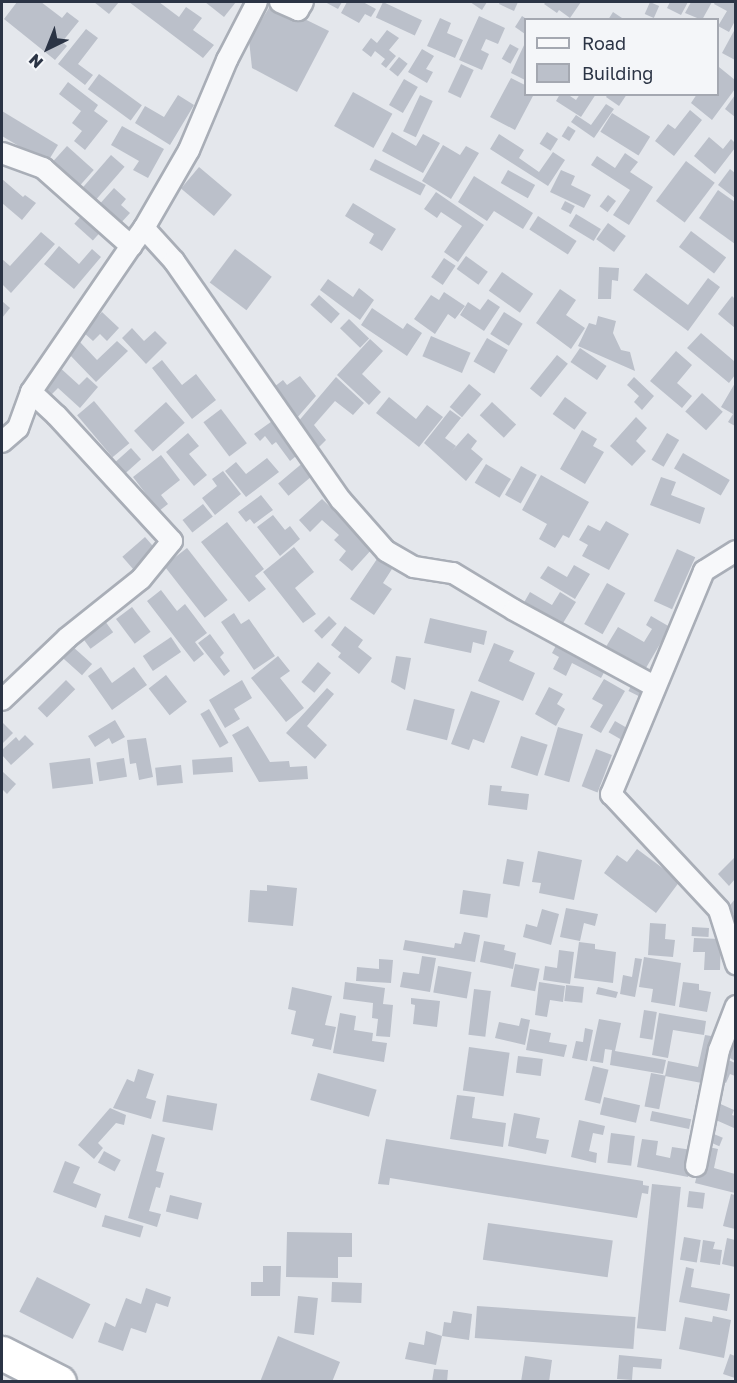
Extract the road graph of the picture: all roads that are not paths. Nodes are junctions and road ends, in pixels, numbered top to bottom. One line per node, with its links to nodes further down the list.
1 (257, 2): 5 (street)
2 (280, 2): 3 (street)
3 (303, 2)
4 (2, 153): 6 (street)
5 (144, 228): 6 (street); 10 (street)
6 (131, 246): 7 (street)
7 (31, 392): 8 (street); 11 (street)
8 (2, 442)
9 (735, 551): 10 (street)
10 (654, 686): 12 (street)
11 (2, 700)
12 (735, 964)
13 (735, 1006): 14 (street)
14 (696, 1166)
15 (2, 1353): 16 (highway)
16 (59, 1382)

